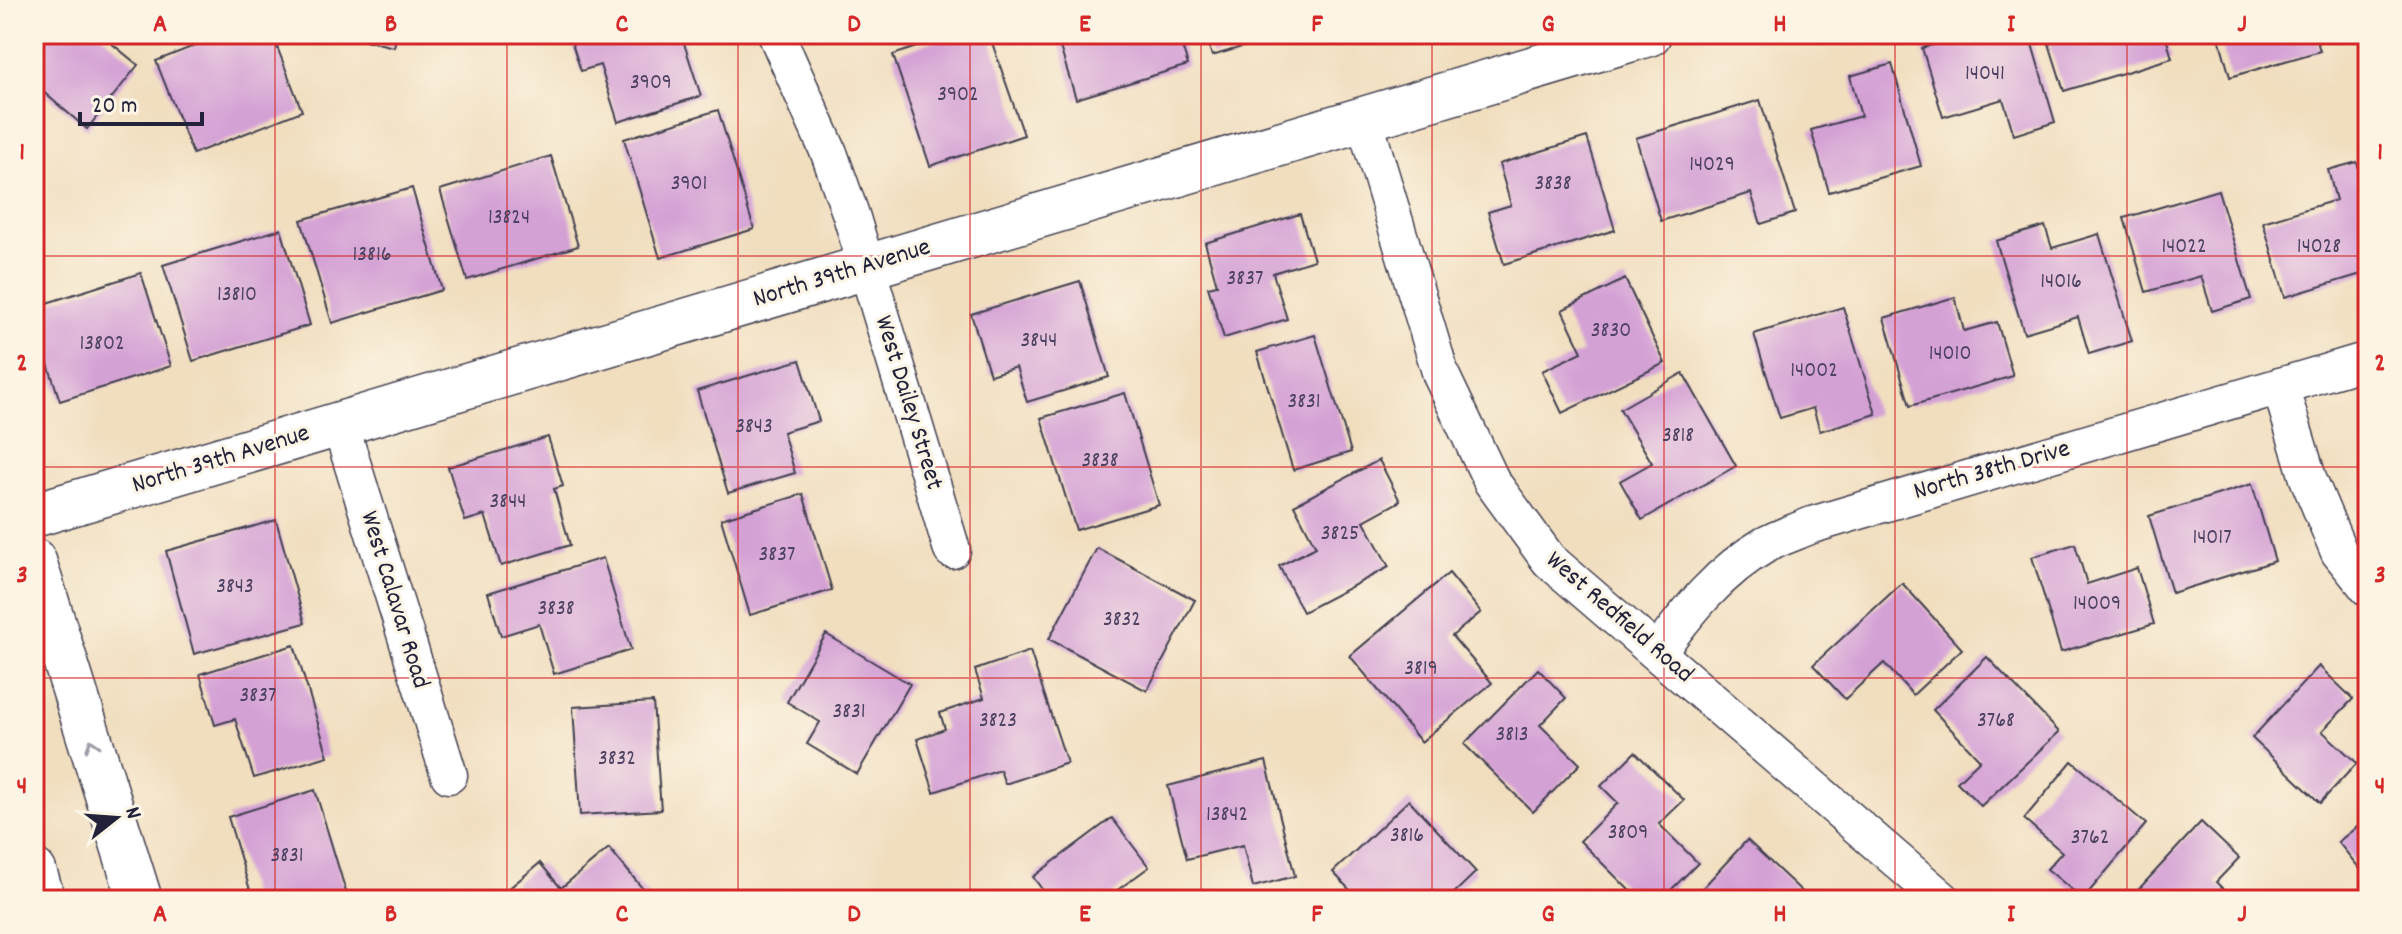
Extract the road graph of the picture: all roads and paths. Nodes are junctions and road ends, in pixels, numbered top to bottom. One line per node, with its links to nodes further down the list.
1 (776, 34): 4 (street, West Dailey Street)
2 (1649, 34): 3 (street, North 39th Avenue)
3 (1364, 119): 4 (street, North 39th Avenue); 12 (street, West Redfield Road)
4 (867, 266): 7 (street, North 39th Avenue); 9 (street, West Dailey Street)
5 (2368, 360): 6 (street, North 38th Drive)
6 (2280, 386): 11 (street); 12 (street, North 38th Drive)
7 (340, 424): 8 (street, North 39th Avenue); 13 (street, West Calavar Road)
8 (34, 515)
9 (952, 550)
10 (34, 561): 16 (street, one-way to 10)
11 (2368, 588)
12 (1658, 652): 17 (street, West Redfield Road)
13 (449, 775)
14 (34, 871): 15 (street)
15 (43, 900)
16 (140, 900)
17 (1943, 900)

